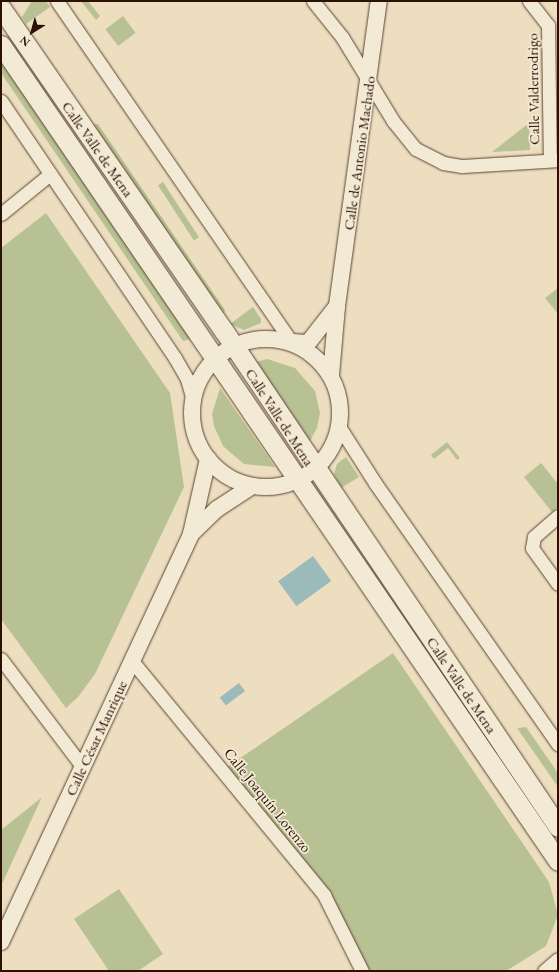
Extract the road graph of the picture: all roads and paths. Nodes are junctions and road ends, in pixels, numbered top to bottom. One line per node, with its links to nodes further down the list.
1 (57, 1): 13 (street)
2 (313, 1): 7 (street, Calle Valderrodrigo)
3 (379, 1): 7 (street, Calle de Antonio Machado)
4 (528, 1): 9 (street, Calle Valderrodrigo)
5 (5, 8): 14 (main road, Calle Valle de Mena)
6 (1, 45): 15 (main road, Calle Valle de Mena)
7 (369, 80): 9 (street, Calle Valderrodrigo); 12 (street, Calle de Antonio Machado)
8 (1, 101): 10 (street)
9 (554, 160)
10 (50, 174): 11 (street); 17 (street)
11 (1, 214)
12 (337, 306): 13 (street); 16 (street, Calle de Antonio Machado)
13 (291, 342): 14 (street); 16 (street)
14 (234, 346): 15 (street); 20 (main road, Calle Valle de Mena)
15 (214, 360): 17 (street); 21 (main road, Calle Valle de Mena)
16 (331, 376): 18 (street)
17 (193, 400): 19 (street)
18 (340, 428): 20 (street); 28 (street)
19 (208, 459): 22 (street); 24 (street, Calle César Manrique)
20 (315, 470): 21 (street); 30 (main road, Calle Valle de Mena)
21 (297, 479): 22 (street); 31 (main road, Calle Valle de Mena)
22 (252, 486): 24 (street, Calle César Manrique)
23 (558, 516): 25 (street)
24 (191, 534): 27 (street, Calle César Manrique)
25 (558, 584)
26 (1, 659): 29 (street)
27 (132, 661): 29 (street, Calle César Manrique); 35 (street, Calle Joaquín Lorenzo)
28 (558, 744)
29 (82, 766): 32 (street, Calle César Manrique)
30 (558, 827)
31 (558, 861)
32 (1, 942)
33 (558, 959): 36 (street)
34 (558, 970): 37 (street)
35 (362, 971)
36 (544, 971)
37 (553, 971)

